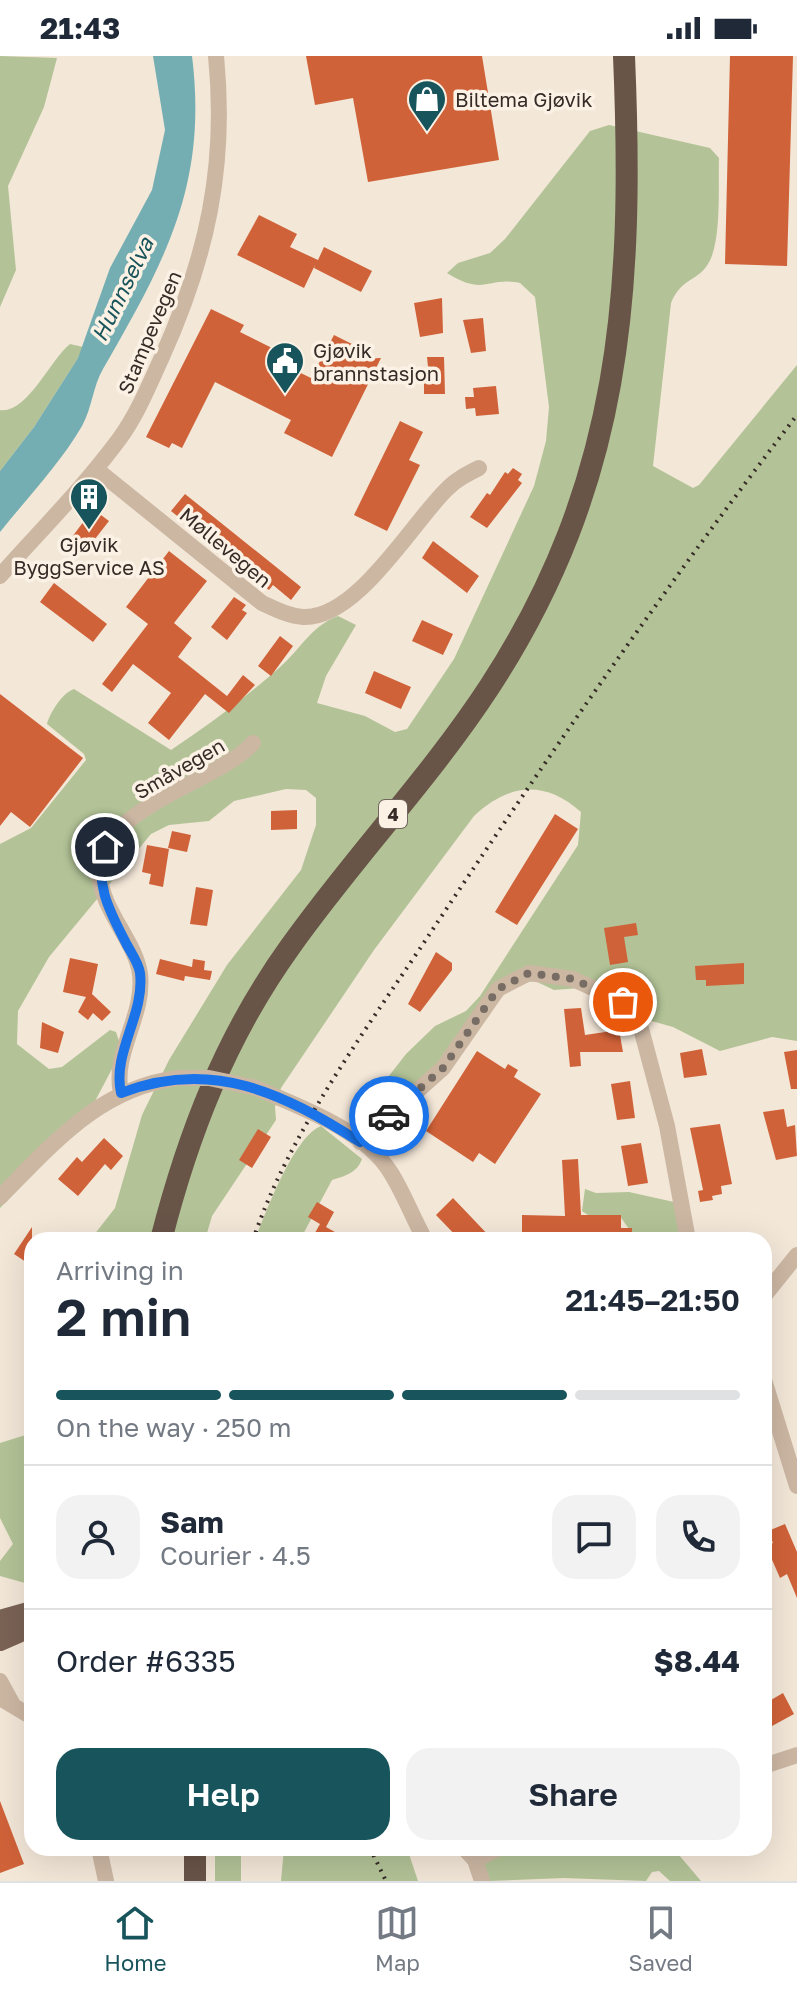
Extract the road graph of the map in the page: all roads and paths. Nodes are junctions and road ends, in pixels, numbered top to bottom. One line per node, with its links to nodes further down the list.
1 (216, 56): 4 (street, Stampevegen)
2 (624, 56): 10 (highway, 4)
3 (479, 468): 4 (street, Møllevegen)
4 (96, 469): 5 (street, Stampevegen)
5 (0, 576)
6 (253, 743): 7 (street, Småvegen)
7 (121, 1093): 8 (street, bridge); 9 (street)
8 (360, 1142): 11 (street); 12 (street)
9 (0, 1197)
10 (163, 1232)
11 (421, 1232)
12 (687, 1232)
13 (797, 1255): 14 (street)
14 (772, 1286)
15 (772, 1406): 16 (street)
16 (797, 1486)
17 (24, 1613): 18 (main road)
18 (0, 1620)
19 (24, 1630): 20 (main road)
20 (0, 1641)
21 (0, 1681): 22 (street)
22 (6, 1700): 23 (street)
23 (24, 1712)
24 (797, 1755): 25 (street)
25 (772, 1763)
26 (101, 1856): 30 (street)
27 (181, 1856): 31 (highway)
28 (195, 1856): 32 (highway)
29 (471, 1856): 33 (street)
30 (106, 1881)
31 (181, 1881)
32 (195, 1881)
33 (482, 1881)

